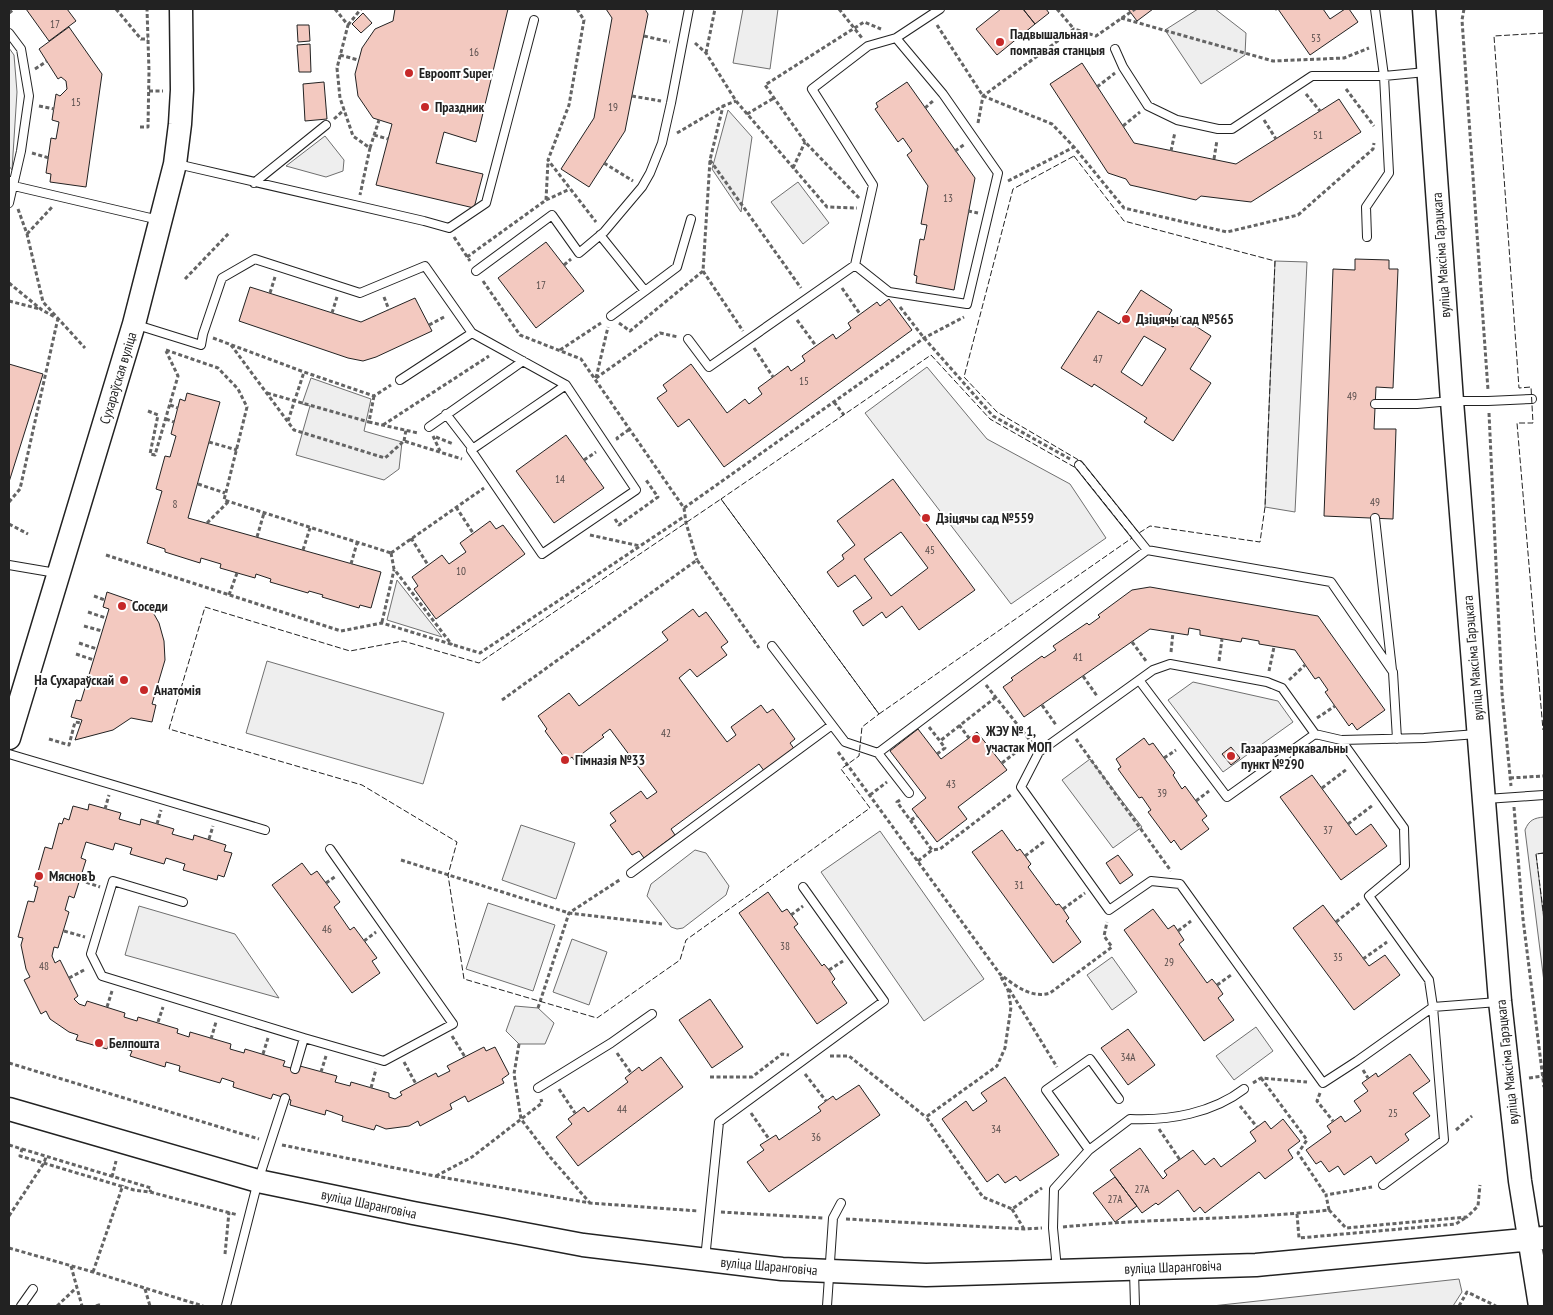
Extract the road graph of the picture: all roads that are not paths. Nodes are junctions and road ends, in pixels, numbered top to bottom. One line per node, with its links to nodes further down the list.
1 (181, 9): 13 (main road, Сухараўская вуліца)
2 (689, 9): 19 (lane)
3 (940, 9): 8 (lane)
4 (1375, 9): 11 (lane)
5 (1424, 9): 10 (main road, вуліца Максіма Гарэцкага)
6 (534, 20): 14 (lane)
7 (9, 32): 15 (lane)
8 (896, 38): 21 (lane); 21 (lane)
9 (1115, 49): 11 (lane)
10 (1428, 72): 11 (lane); 32 (main road, вуліца Максіма Гарэцкага)
11 (1384, 76): 20 (lane)
12 (326, 126): 14 (lane)
13 (175, 164): 14 (lane); 18 (main road, Сухараўская вуліца)
14 (254, 183)
15 (12, 186): 16 (lane); 18 (lane)
16 (9, 203)
17 (691, 219): 23 (lane)
18 (161, 220): 25 (main road, Сухараўская вуліца)
19 (602, 234): 22 (lane); 23 (lane)
20 (1367, 237)
21 (855, 265): 27 (lane)
22 (476, 271)
23 (644, 291): 24 (lane)
24 (611, 316)
25 (134, 324): 26 (lane); 41 (main road, Сухараўская вуліца)
26 (472, 334): 28 (lane); 29 (lane)
27 (688, 339)
28 (523, 361): 30 (lane); 34 (lane)
29 (400, 380)
30 (566, 386): 36 (lane); 36 (lane)
31 (1532, 399): 32 (lane)
32 (1452, 400): 33 (lane); 47 (main road, вуліца Максіма Гарэцкага)
33 (1375, 404)
34 (446, 414): 35 (lane); 36 (lane)
35 (429, 427)
36 (473, 449)
37 (1079, 464): 39 (lane)
38 (1375, 518): 43 (lane)
39 (1147, 550): 43 (lane); 51 (lane)
40 (9, 565): 41 (lane)
41 (58, 573): 48 (main road, Сухараўская вуліца)
42 (772, 646): 45 (lane)
43 (1393, 672): 49 (lane)
44 (1139, 680): 46 (lane); 46 (lane); 62 (lane)
45 (832, 725): 51 (lane); 58 (lane)
46 (1315, 734): 50 (lane)
47 (1479, 734): 49 (lane); 55 (main road, вуліца Максіма Гарэцкага)
48 (9, 738)
49 (1397, 739): 50 (lane)
50 (1341, 740): 62 (lane)
51 (878, 753): 53 (lane)
52 (9, 754): 56 (lane)
53 (909, 793)
54 (1544, 795): 55 (lane)
55 (1484, 799): 61 (main road, вуліца Максіма Гарэцкага)
56 (264, 830)
57 (330, 849): 64 (lane)
58 (631, 873)
59 (803, 887): 76 (lane)
60 (183, 902): 64 (lane)
61 (1500, 1001): 62 (lane); 75 (main road, вуліца Максіма Гарэцкага)
62 (1433, 1007): 73 (lane)
63 (652, 1014): 66 (lane)
64 (304, 1038): 65 (lane)
65 (295, 1069)
66 (538, 1088)
67 (1244, 1089): 71 (lane)
68 (286, 1098): 72 (lane)
69 (1119, 1099): 71 (lane)
70 (9, 1109): 72 (main road, вуліца Шаранговіча)
71 (1090, 1150): 79 (lane)
72 (258, 1181): 76 (main road, вуліца Шаранговіча); 83 (lane)
73 (1383, 1185)
74 (841, 1203): 78 (lane)
75 (1537, 1239): 77 (main road, вуліца Шаранговіча); 81 (main road, вуліца Максіма Гарэцкага)
76 (705, 1261): 78 (main road, вуліца Шаранговіча)
77 (1134, 1269): 79 (main road, вуліца Шаранговіча); 85 (lane)
78 (829, 1271): 79 (main road, вуліца Шаранговіча); 84 (lane)
79 (1058, 1271)
80 (32, 1289): 82 (lane)
81 (1541, 1298)
82 (21, 1306)
83 (226, 1306)
84 (827, 1306)
85 (1135, 1306)

